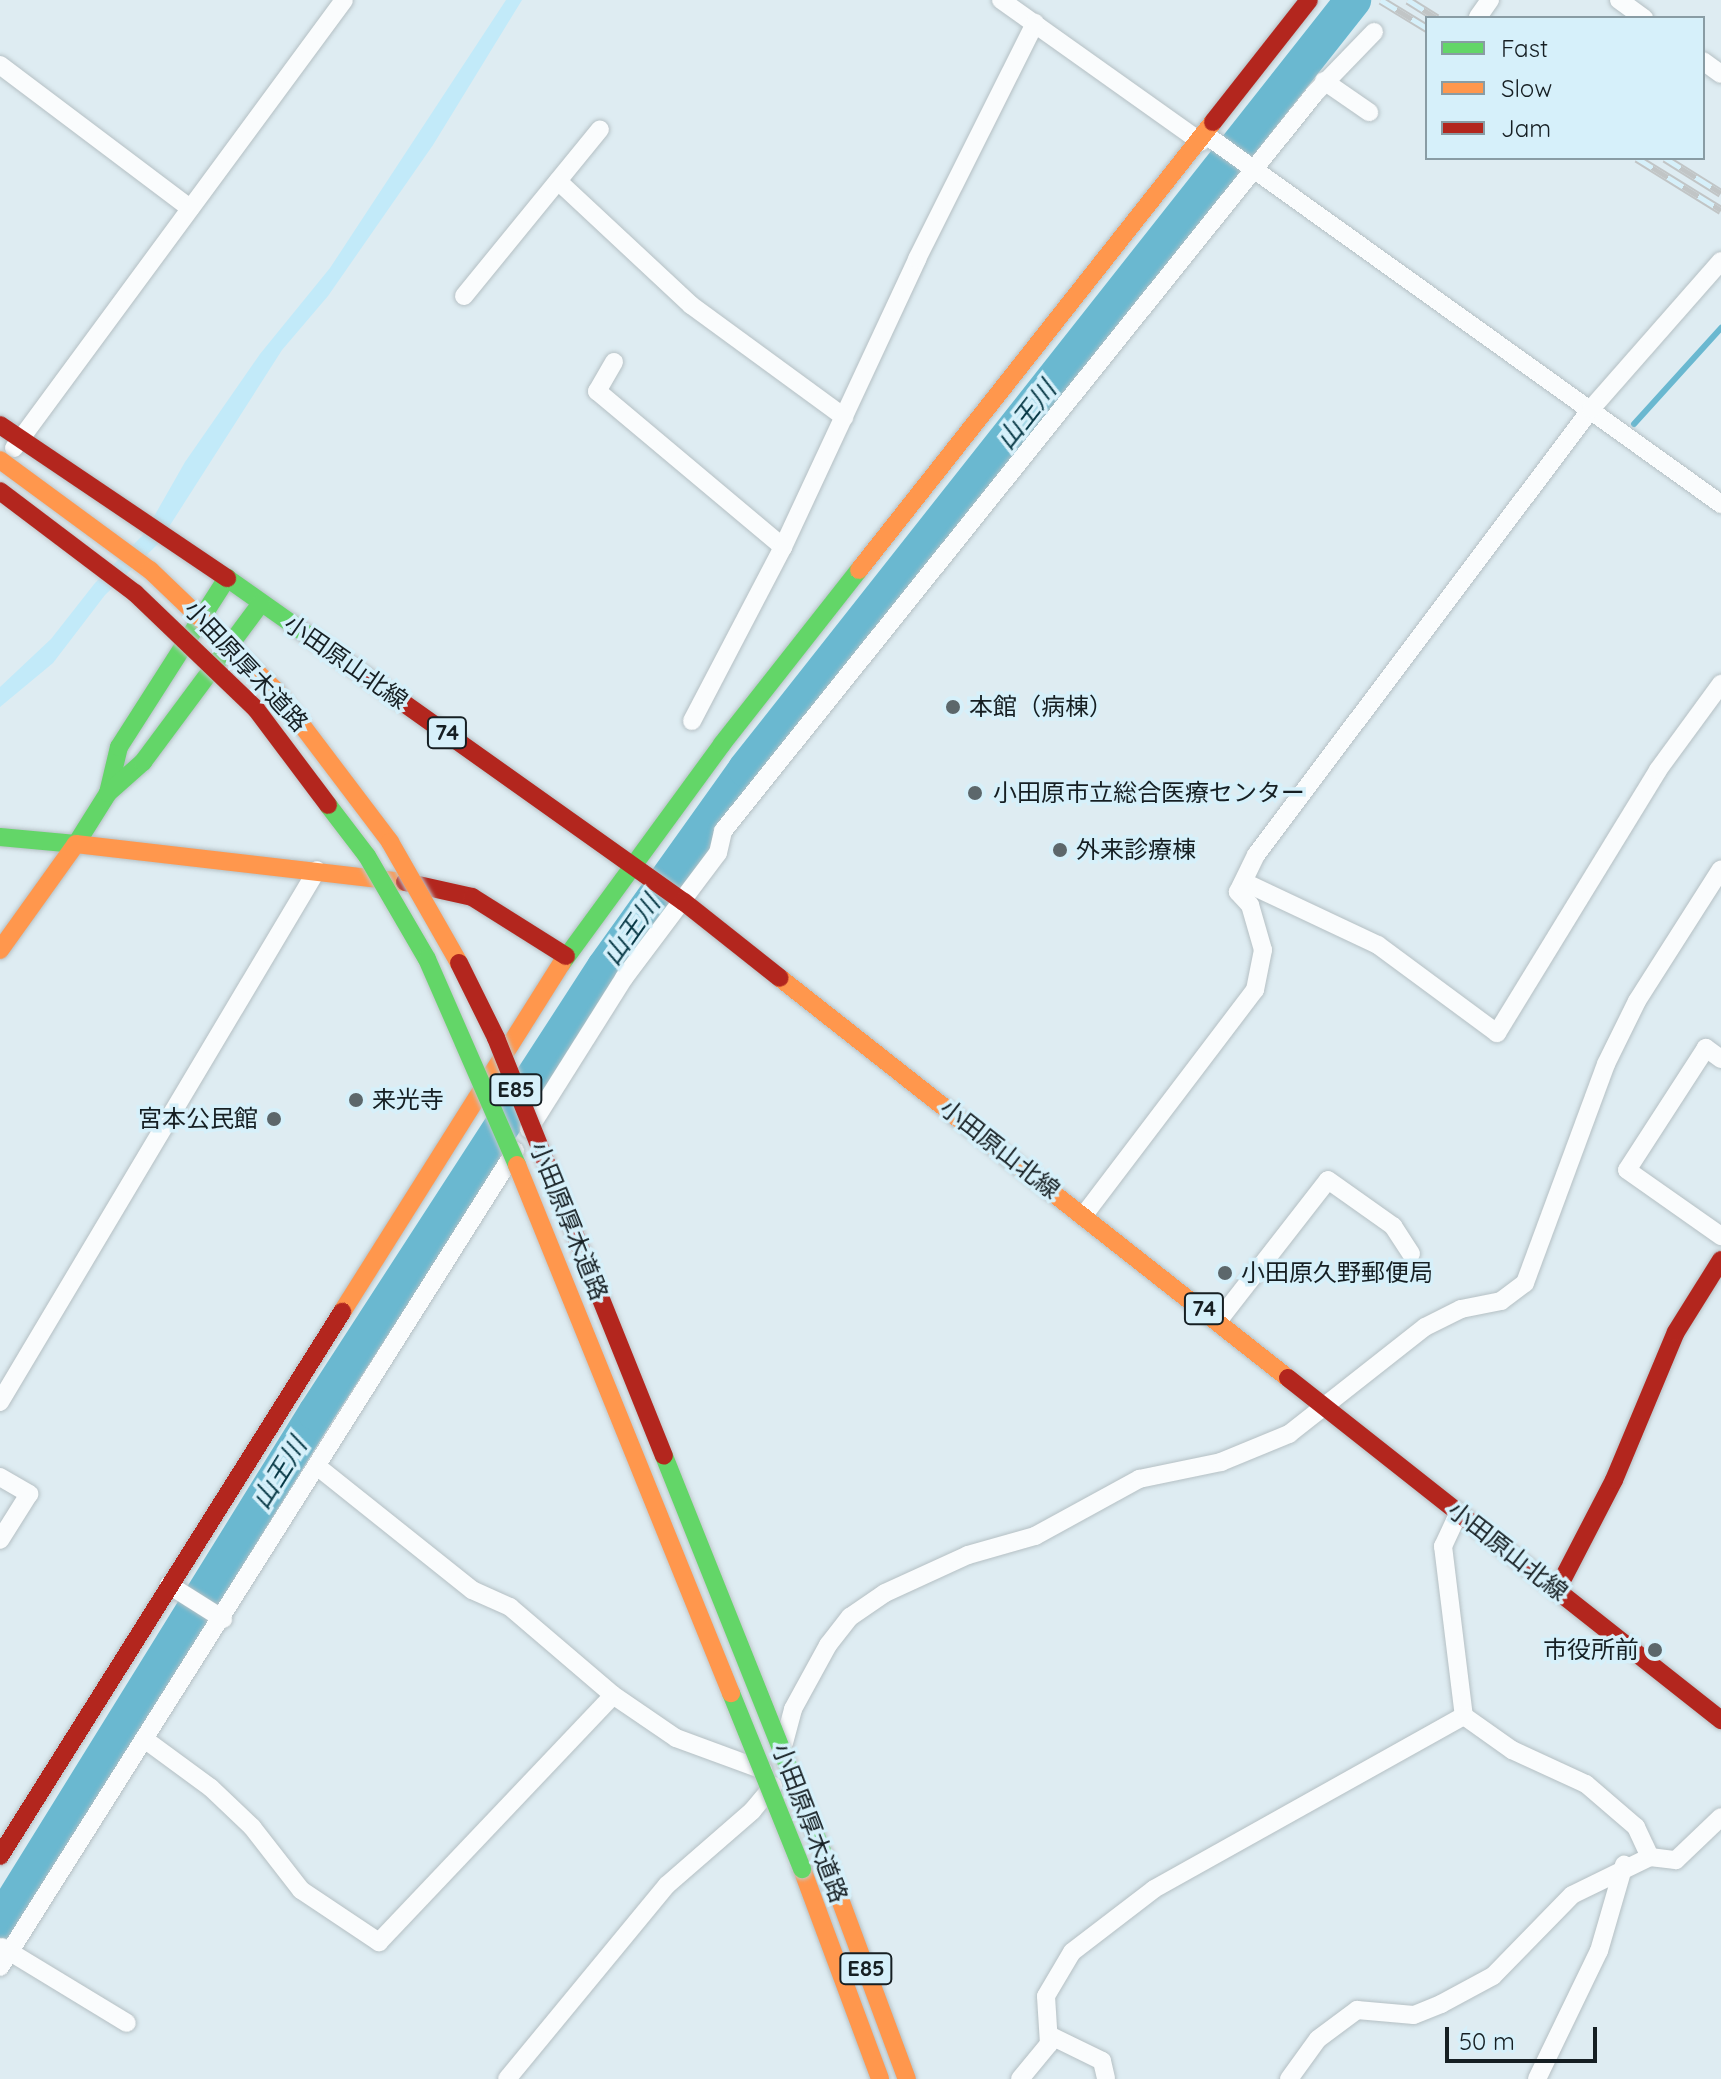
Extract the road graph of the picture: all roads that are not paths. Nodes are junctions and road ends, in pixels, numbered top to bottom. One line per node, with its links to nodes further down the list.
1 (344, 0): 15 (street)
2 (1001, 0): 6 (street)
3 (1309, 0): 12 (main road)
4 (1619, 0): 5 (street)
5 (1641, 16)
6 (1035, 23): 12 (street); 20 (street)
7 (1374, 32): 9 (street)
8 (0, 65): 15 (street)
9 (1324, 81): 10 (street); 13 (street)
10 (1369, 112)
11 (600, 129): 14 (street)
12 (1207, 140): 13 (street); 35 (main road)
13 (1253, 172): 19 (street); 39 (street)
14 (558, 181): 17 (street); 20 (street)
15 (190, 208): 22 (street)
16 (1721, 261): 19 (street)
17 (464, 296)
18 (614, 362): 27 (street)
19 (1591, 409): 26 (street); 38 (street)
20 (844, 417): 27 (street)
21 (0, 425): 22 (main road)
22 (21, 439): 24 (street); 28 (main road)
23 (0, 460): 71 (main road, 小田原厚木道路 / E85, bridge)
24 (0, 466)
25 (0, 491): 70 (main road, 小田原厚木道路 / E85, bridge)
26 (1721, 504)
27 (783, 547): 31 (street)
28 (227, 578): 29 (main road, 小田原山北線 / 74); 32 (main road, 小田原山北線)
29 (261, 603): 32 (main road, 小田原山北線); 35 (main road, 小田原山北線 / 74)
30 (1721, 684): 38 (street)
31 (692, 721)
32 (108, 793): 34 (main road, 小田原山北線)
33 (0, 837): 34 (main road)
34 (76, 844): 36 (main road); 40 (main road, 小田原山北線)
35 (632, 863): 39 (main road, 小田原山北線 / 74); 41 (main road)
36 (317, 870): 41 (main road); 48 (street)
37 (1720, 873): 49 (street)
38 (1244, 882): 43 (street)
39 (684, 902): 43 (main road, 小田原山北線 / 74); 50 (street)
40 (0, 950)
41 (566, 956): 54 (main road)
42 (1721, 1059): 44 (street)
43 (1084, 1215): 47 (main road, 小田原山北線 / 74)
44 (1721, 1236)
45 (1411, 1254): 47 (street)
46 (1721, 1260): 55 (main road)
47 (1219, 1320): 49 (main road, 小田原山北線 / 74)
48 (0, 1402)
49 (1327, 1408): 52 (main road, 小田原山北線 / 74); 61 (street)
50 (318, 1467): 56 (street); 57 (street)
51 (0, 1477): 53 (street)
52 (1459, 1512): 55 (main road, 小田原山北線 / 74); 58 (street)
53 (0, 1540)
54 (169, 1585): 56 (street); 63 (main road)
55 (1557, 1590): 59 (main road, 小田原山北線 / 74)
56 (223, 1619): 60 (street)
57 (613, 1695): 60 (street); 61 (street)
58 (1464, 1716): 64 (street); 68 (street)
59 (1721, 1720)
60 (147, 1741): 66 (street)
61 (780, 1776): 69 (street)
62 (1721, 1817): 64 (street)
63 (0, 1856)
64 (1650, 1857): 65 (street)
65 (1624, 1865): 74 (street); 75 (street)
66 (3, 1954): 67 (street)
67 (127, 2023)
68 (1049, 2035): 72 (street); 73 (street)
69 (507, 2079)
70 (880, 2079)
71 (907, 2079)
72 (1020, 2079)
73 (1106, 2079)
74 (1289, 2079)
75 (1537, 2079)

